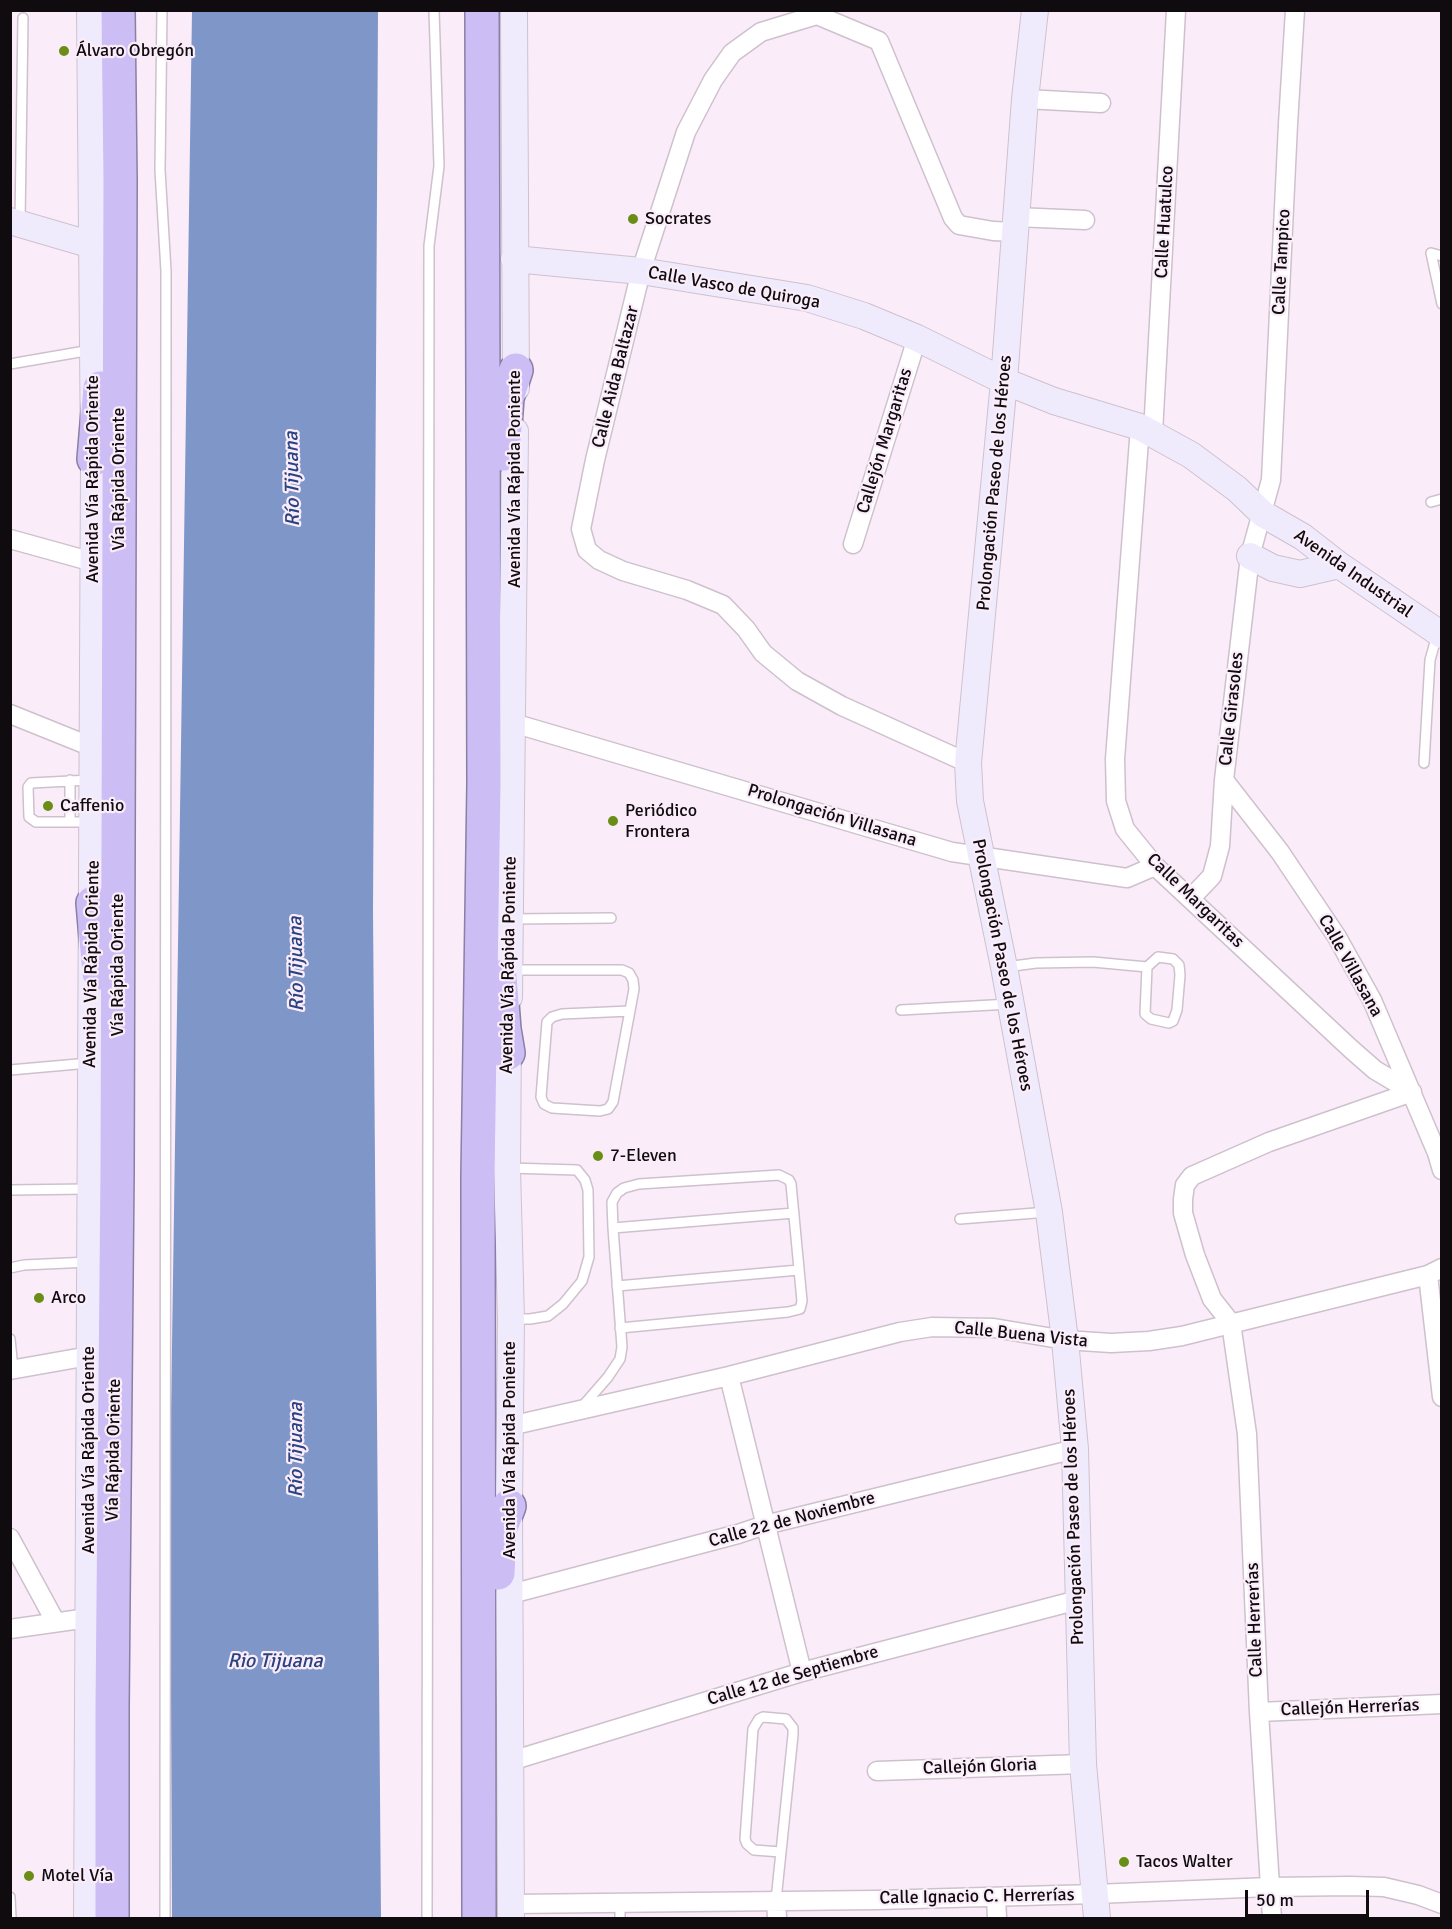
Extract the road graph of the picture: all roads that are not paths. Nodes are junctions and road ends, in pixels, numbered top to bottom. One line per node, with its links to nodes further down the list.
1 (90, 10): 17 (main road, Avenida Vía Rápida Oriente)
2 (118, 10): 13 (highway, Vía Rápida Oriente)
3 (162, 10): 120 (lane)
4 (434, 10): 121 (lane)
5 (482, 10): 39 (highway, Avenida Vía Rápida Poniente)
6 (514, 10): 19 (main road, Avenida Vía Rápida Poniente)
7 (1035, 10): 11 (main road, Prolongación Paseo de los Héroes)
8 (1176, 10): 27 (street, Calle Huatulco)
9 (1295, 10): 31 (street, Calle Tampico)
10 (22, 18): 15 (lane)
11 (1025, 99): 12 (street); 16 (main road, Prolongación Paseo de los Héroes)
12 (1101, 103)
13 (120, 180): 28 (highway); 64 (highway, Vía Rápida Oriente)
14 (1085, 220): 16 (street, Calle Aida Baltazar)
15 (15, 222): 17 (main road)
16 (1016, 225): 20 (street, Calle Aida Baltazar); 26 (main road, Prolongación Paseo de los Héroes)
17 (92, 245): 23 (main road, Avenida Vía Rápida Oriente)
18 (1442, 256): 21 (lane)
19 (514, 259): 20 (main road, Calle Vasco de Quiroga); 25 (main road, Avenida Vía Rápida Poniente)
20 (641, 271): 22 (main road, Calle Vasco de Quiroga); 41 (street, Calle Aida Baltazar)
21 (1442, 304)
22 (917, 338): 26 (main road, Calle Vasco de Quiroga); 33 (street, Callejón Margaritas)
23 (92, 350): 24 (lane); 28 (main road, Avenida Vía Rápida Oriente)
24 (10, 364)
25 (516, 370): 39 (highway)
26 (1004, 381): 27 (main road, Calle Vasco de Quiroga); 41 (main road, Prolongación Paseo de los Héroes)
27 (1147, 430): 31 (main road, Calle Vasco de Quiroga); 48 (street, Calle Margaritas)
28 (94, 459): 35 (main road, Avenida Vía Rápida Oriente)
29 (1442, 499): 30 (lane)
30 (1431, 502)
31 (1263, 514): 34 (street, Calle Girasoles); 36 (main road, Avenida Industrial)
32 (10, 539): 35 (street)
33 (853, 544)
34 (1250, 556): 36 (main road); 44 (street, Calle Girasoles)
35 (93, 562): 40 (main road, Avenida Vía Rápida Oriente)
36 (1339, 565): 37 (main road, Avenida Industrial)
37 (1439, 634): 42 (lane)
38 (10, 714): 40 (street)
39 (498, 721): 45 (highway, Avenida Vía Rápida Poniente); 47 (street, Prolongación Villasana); 52 (main road, Avenida Vía Rápida Poniente)
40 (92, 747): 43 (main road, Avenida Vía Rápida Oriente)
41 (968, 763): 47 (main road, Prolongación Paseo de los Héroes)
42 (1424, 763)
43 (81, 780): 46 (main road, Avenida Vía Rápida Oriente); 46 (lane)
44 (1224, 780): 49 (street, Calle Girasoles); 62 (street, Calle Villasana)
45 (484, 783): 59 (highway); 104 (highway, Avenida Vía Rápida Poniente)
46 (82, 822): 50 (main road, Avenida Vía Rápida Oriente)
47 (982, 856): 48 (street, Prolongación Villasana); 53 (main road, Prolongación Paseo de los Héroes)
48 (1155, 866): 49 (street, Calle Margaritas)
49 (1191, 898): 62 (street, Calle Margaritas)
50 (93, 903): 60 (main road, Avenida Vía Rápida Oriente); 64 (highway)
51 (611, 918): 52 (lane)
52 (510, 919): 55 (main road, Avenida Vía Rápida Poniente)
53 (1004, 967): 54 (lane); 56 (main road, Prolongación Paseo de los Héroes)
54 (1147, 968): 54 (lane)
55 (510, 970): 58 (lane); 59 (main road, Avenida Vía Rápida Poniente)
56 (1011, 1004): 57 (lane); 68 (main road, Prolongación Paseo de los Héroes)
57 (901, 1010)
58 (630, 1011): 58 (lane)
59 (508, 1053): 63 (main road, Avenida Vía Rápida Poniente)
60 (91, 1063): 61 (lane); 66 (main road, Avenida Vía Rápida Oriente)
61 (10, 1070)
62 (1412, 1092): 65 (street, Calle Villasana); 78 (street)
63 (507, 1168): 77 (main road, Avenida Vía Rápida Poniente); 77 (lane)
64 (117, 1170): 99 (highway, Vía Rápida Oriente)
65 (1442, 1170)
66 (90, 1189): 67 (lane); 72 (main road, Avenida Vía Rápida Oriente)
67 (10, 1190)
68 (1049, 1212): 70 (lane); 81 (main road, Prolongación Paseo de los Héroes)
69 (794, 1213): 71 (lane); 71 (lane); 74 (lane)
70 (960, 1219)
71 (613, 1228): 76 (lane)
72 (90, 1262): 73 (lane); 82 (main road, Avenida Vía Rápida Oriente)
73 (10, 1268)
74 (800, 1270): 76 (lane); 79 (lane)
75 (1435, 1272): 78 (street, Calle Buena Vista); 85 (street)
76 (617, 1286): 79 (lane)
77 (511, 1319): 87 (main road, Avenida Vía Rápida Poniente)
78 (1231, 1323): 81 (street, Calle Buena Vista); 100 (street, Calle Herrerías)
79 (620, 1328): 86 (lane)
80 (10, 1339): 83 (lane)
81 (1065, 1340): 84 (street, Calle Buena Vista); 88 (main road, Prolongación Paseo de los Héroes)
82 (89, 1356): 83 (street); 94 (main road, Avenida Vía Rápida Oriente)
83 (12, 1369)
84 (729, 1376): 86 (street, Calle Buena Vista); 90 (street)
85 (1442, 1397)
86 (579, 1411): 87 (street, Calle Buena Vista)
87 (510, 1426): 89 (main road, Avenida Vía Rápida Poniente)
88 (1075, 1449): 90 (street, Calle 22 de Noviembre); 93 (main road, Prolongación Paseo de los Héroes)
89 (509, 1506): 92 (main road, Avenida Vía Rápida Poniente); 104 (highway)
90 (765, 1525): 92 (street, Calle 22 de Noviembre); 97 (street)
91 (10, 1538): 95 (street)
92 (510, 1594): 101 (main road, Avenida Vía Rápida Poniente)
93 (1078, 1600): 97 (street, Calle 12 de Septiembre); 102 (main road, Prolongación Paseo de los Héroes)
94 (88, 1618): 95 (street); 117 (main road, Avenida Vía Rápida Oriente)
95 (55, 1622): 96 (street)
96 (10, 1629)
97 (802, 1672): 101 (street, Calle 12 de Septiembre)
98 (1442, 1704): 100 (street, Callejón Herrerías)
99 (112, 1707): 118 (highway); 119 (highway, Vía Rápida Oriente)
100 (1259, 1712): 107 (street, Calle Herrerías)
101 (511, 1761): 115 (main road, Avenida Vía Rápida Poniente)
102 (1083, 1764): 103 (street, Callejón Gloria); 112 (main road, Prolongación Paseo de los Héroes)
103 (877, 1771)
104 (478, 1783): 105 (highway, Avenida Vía Rápida Poniente)
105 (479, 1841): 115 (highway); 122 (highway, Avenida Vía Rápida Poniente)
106 (781, 1852): 106 (lane); 110 (lane)
107 (1270, 1887): 111 (street, Calle Ignacio C. Herrerías); 112 (street, Calle Ignacio C. Herrerías); 125 (street, Calle Herrerías)
108 (10, 1898): 116 (lane)
109 (996, 1898): 112 (street, Calle Ignacio C. Herrerías); 113 (street, Calle Ignacio C. Herrerías); 124 (street)
110 (776, 1900): 113 (street, Calle Ignacio C. Herrerías); 114 (street, Calle Ignacio C. Herrerías); 123 (street)
111 (1442, 1904)
112 (1096, 1906)
113 (878, 1909)
114 (620, 1911): 115 (street, Calle Ignacio C. Herrerías)
115 (504, 1914)
116 (11, 1918)
117 (87, 1918)
118 (93, 1918)
119 (112, 1918)
120 (165, 1918)
121 (427, 1918)
122 (479, 1918)
123 (777, 1918)
124 (997, 1918)
125 (1272, 1918)

